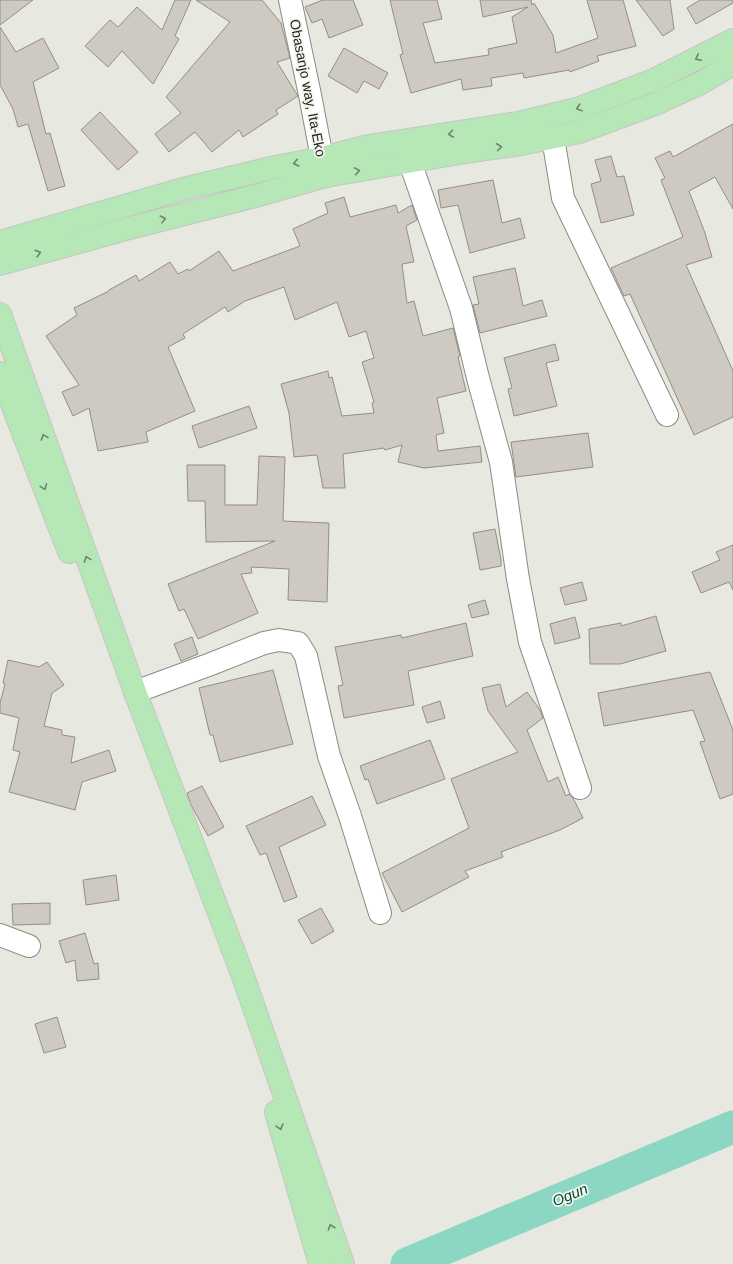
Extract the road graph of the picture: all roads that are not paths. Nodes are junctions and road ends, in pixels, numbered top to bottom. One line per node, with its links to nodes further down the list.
1 (290, 0): 6 (street, Obasanjo way, Ita-Eko)
2 (733, 40): 6 (main road, one-way to 6)
3 (733, 64): 4 (main road)
4 (553, 138): 5 (main road, one-way to 4); 11 (street)
5 (410, 162): 6 (main road, one-way to 5); 13 (street)
6 (324, 167): 7 (main road, one-way to 7); 8 (main road, one-way to 6)
7 (0, 242)
8 (0, 264)
9 (0, 314): 12 (main road, one-way to 9)
10 (0, 373): 17 (main road, one-way to 17)
11 (667, 415)
12 (135, 692): 14 (street); 18 (main road, one-way to 12)
13 (580, 788)
14 (380, 913)
15 (0, 935): 16 (street)
16 (29, 946)
17 (320, 1264)
18 (344, 1264)

